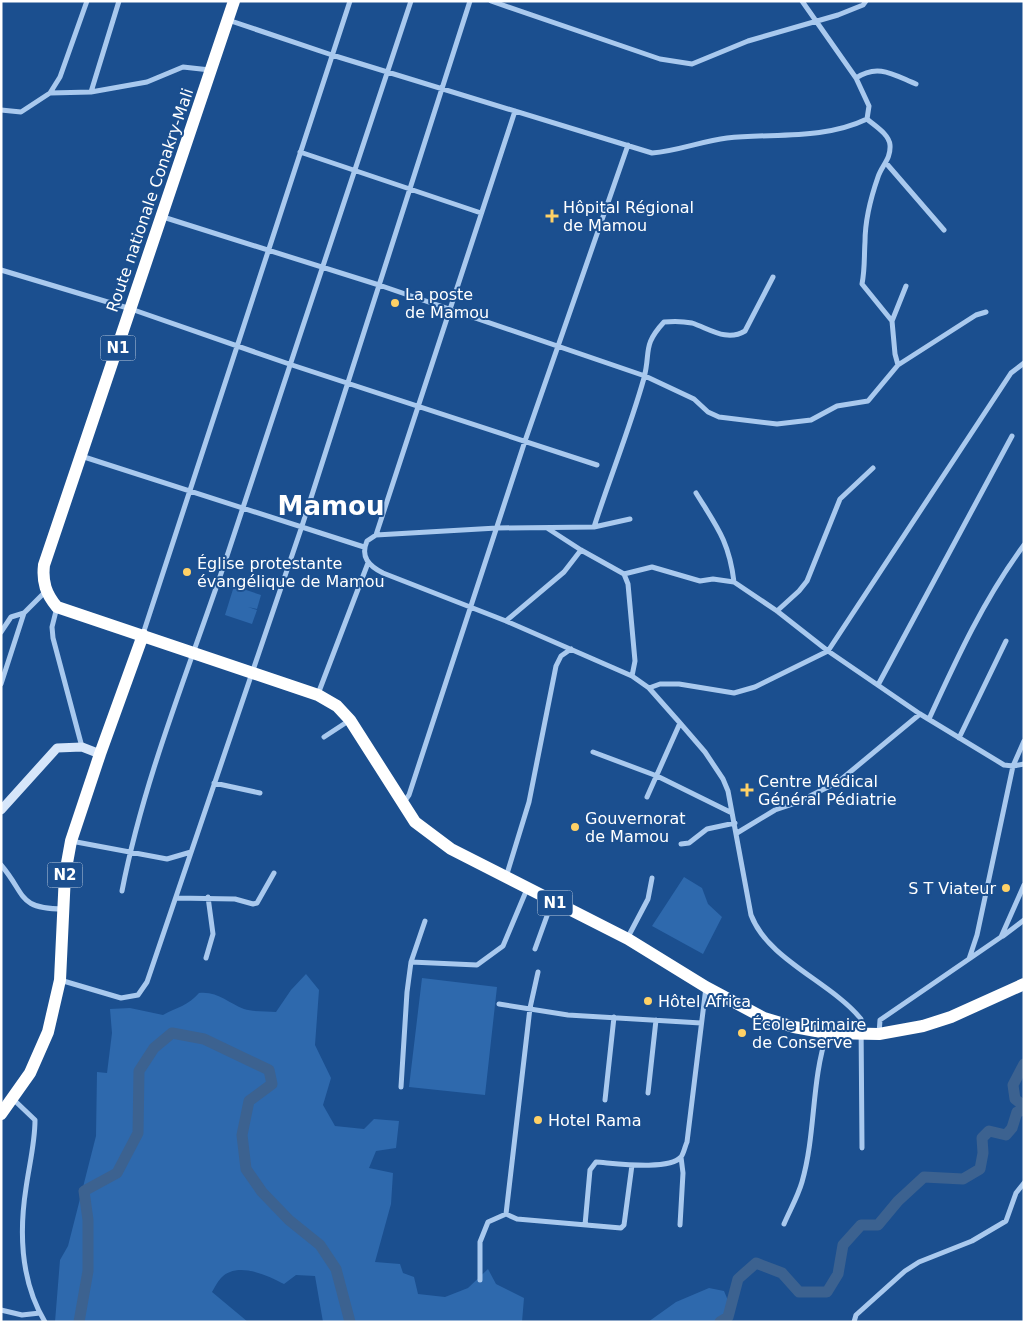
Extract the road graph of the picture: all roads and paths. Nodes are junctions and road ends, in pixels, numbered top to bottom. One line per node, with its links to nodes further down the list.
1 (87, 1): 19 (street)
2 (119, 1): 18 (street)
3 (234, 1): 10 (highway, Route nationale Conakry-Mali / N1)
4 (350, 1): 12 (street)
5 (411, 1): 14 (street)
6 (470, 1): 17 (street)
7 (492, 1): 11 (street)
8 (802, 1): 11 (street)
9 (866, 1): 11 (street)
10 (227, 20): 12 (street); 13 (highway, Route nationale Conakry-Mali / N1)
11 (815, 21): 15 (street)
12 (332, 55): 14 (street); 24 (street)
13 (211, 70): 18 (street); 29 (highway, Route nationale Conakry-Mali / N1)
14 (387, 72): 17 (street); 26 (street)
15 (856, 78): 16 (street); 22 (street)
16 (916, 84)
17 (440, 89): 21 (street); 27 (street)
18 (91, 92): 19 (street)
19 (50, 93): 20 (street)
20 (1, 110)
21 (515, 110): 23 (street); 28 (street)
22 (867, 119): 23 (street); 25 (street)
23 (628, 145): 42 (street)
24 (300, 152): 26 (street); 31 (street)
25 (886, 163): 30 (street); 40 (street)
26 (354, 170): 27 (street); 32 (street)
27 (409, 189): 28 (street); 35 (street)
28 (482, 213): 38 (street)
29 (162, 217): 31 (street); 37 (highway, Route nationale Conakry-Mali / N1)
30 (944, 230)
31 (268, 250): 32 (street); 41 (street)
32 (323, 268): 35 (street); 44 (street)
33 (1, 270): 37 (street)
34 (773, 277): 46 (street)
35 (379, 285): 38 (street); 47 (street)
36 (906, 286): 40 (street)
37 (130, 309): 41 (street); 51 (highway, Route nationale Conakry-Mali / N1)
38 (450, 310): 42 (street); 48 (street)
39 (986, 312): 45 (street)
40 (892, 320): 45 (street)
41 (237, 346): 44 (street); 54 (street)
42 (558, 346): 46 (street); 50 (street)
43 (1024, 363): 79 (street)
44 (292, 365): 47 (street); 56 (street)
45 (898, 365): 46 (street)
46 (645, 376): 60 (street)
47 (346, 382): 48 (street); 58 (street)
48 (418, 406): 50 (street); 62 (street)
49 (1012, 436): 84 (street)
50 (525, 442): 52 (street); 61 (street)
51 (81, 456): 54 (street); 69 (highway, Route nationale Conakry-Mali / N1)
52 (597, 465)
53 (873, 468): 72 (street)
54 (190, 490): 56 (street); 76 (street)
55 (696, 493): 68 (street)
56 (243, 508): 58 (street); 80 (street)
57 (630, 519): 60 (street)
58 (302, 526): 64 (street); 81 (street)
59 (546, 527): 60 (street); 61 (street); 65 (street)
60 (594, 527)
61 (497, 528): 62 (street); 71 (street)
62 (376, 535): 64 (street)
63 (1024, 544): 88 (street)
64 (364, 547): 66 (street)
65 (581, 550): 67 (street); 74 (street)
66 (368, 563): 71 (street); 86 (street)
67 (624, 574): 68 (street); 82 (street)
68 (734, 582): 72 (street)
69 (46, 591): 70 (highway, Route nationale Conakry-Mali / N1); 73 (street)
70 (57, 607): 76 (highway, N1); 94 (street)
71 (470, 608): 74 (street); 103 (street)
72 (778, 611): 79 (street)
73 (24, 613): 75 (street); 83 (street)
74 (506, 621): 78 (street)
75 (1, 632)
76 (143, 635): 80 (highway, N1); 96 (highway, N2)
77 (1006, 641): 92 (street)
78 (571, 649): 82 (street); 114 (street)
79 (828, 651): 84 (street); 85 (street)
80 (194, 653): 81 (highway, N1); 111 (street)
81 (251, 672): 86 (highway, N1); 100 (street)
82 (632, 676): 85 (street)
83 (1, 684)
84 (878, 685): 87 (street)
85 (649, 688): 90 (street)
86 (318, 695): 89 (highway, N1)
87 (920, 714): 88 (street); 107 (street)
88 (929, 719): 92 (street)
89 (350, 720): 91 (street); 103 (highway, N1)
90 (680, 722): 99 (street); 105 (street)
91 (324, 737)
92 (960, 738): 98 (street)
93 (1024, 741): 98 (street)
94 (82, 747): 96 (street); 104 (street)
95 (593, 752): 99 (street)
96 (100, 754): 108 (highway, N2)
97 (1024, 764): 98 (street)
98 (1013, 766): 129 (street)
99 (657, 776): 102 (street); 105 (street)
100 (214, 783): 101 (street); 110 (street)
101 (260, 793)
102 (647, 797)
103 (403, 805): 114 (highway, N1)
104 (1, 810)
105 (732, 813): 106 (street)
106 (734, 823): 107 (street); 109 (street)
107 (736, 833): 142 (street)
108 (71, 841): 111 (street); 122 (highway, N2)
109 (681, 844)
110 (191, 852): 111 (street); 120 (street)
111 (129, 853): 118 (street)
112 (1, 865): 122 (street)
113 (274, 874): 119 (street)
114 (506, 878): 117 (highway, N1)
115 (652, 878): 126 (street)
116 (1024, 885): 125 (street)
117 (527, 889): 121 (highway, N1); 130 (street)
118 (122, 891)
119 (208, 897): 120 (street); 128 (street)
120 (176, 898): 132 (street)
121 (552, 902): 126 (highway, N1); 127 (street)
122 (64, 909): 132 (highway, N2)
123 (1024, 920): 125 (street)
124 (425, 921): 130 (street)
125 (1001, 937): 129 (street)
126 (628, 939): 134 (highway, N1)
127 (535, 949)
128 (206, 958)
129 (969, 959): 141 (street)
130 (411, 962): 143 (street)
131 (538, 972): 136 (street)
132 (60, 980): 145 (highway, N2)
133 (1024, 984): 141 (highway, N1)
134 (706, 987): 139 (street); 140 (highway, N1)
135 (499, 1004): 136 (street)
136 (530, 1008): 137 (street); 152 (street)
137 (614, 1017): 138 (street); 146 (street)
138 (656, 1020): 139 (street); 144 (street)
139 (700, 1023): 149 (street)
140 (827, 1033): 142 (highway, N1); 153 (street)
141 (879, 1034): 142 (highway, N1)
142 (861, 1035): 148 (street)
143 (400, 1087)
144 (648, 1093)
145 (13, 1098): 147 (highway, N2); 158 (street)
146 (605, 1100)
147 (1, 1114)
148 (862, 1148)
149 (681, 1157): 150 (street); 155 (street)
150 (632, 1165): 154 (street); 154 (street)
151 (1024, 1183): 160 (street)
152 (506, 1214): 154 (street); 156 (street)
153 (784, 1224)
154 (585, 1225)
155 (680, 1225)
156 (480, 1280)
157 (1, 1310): 158 (street)
158 (40, 1313): 159 (street)
159 (45, 1322)
160 (854, 1322)

